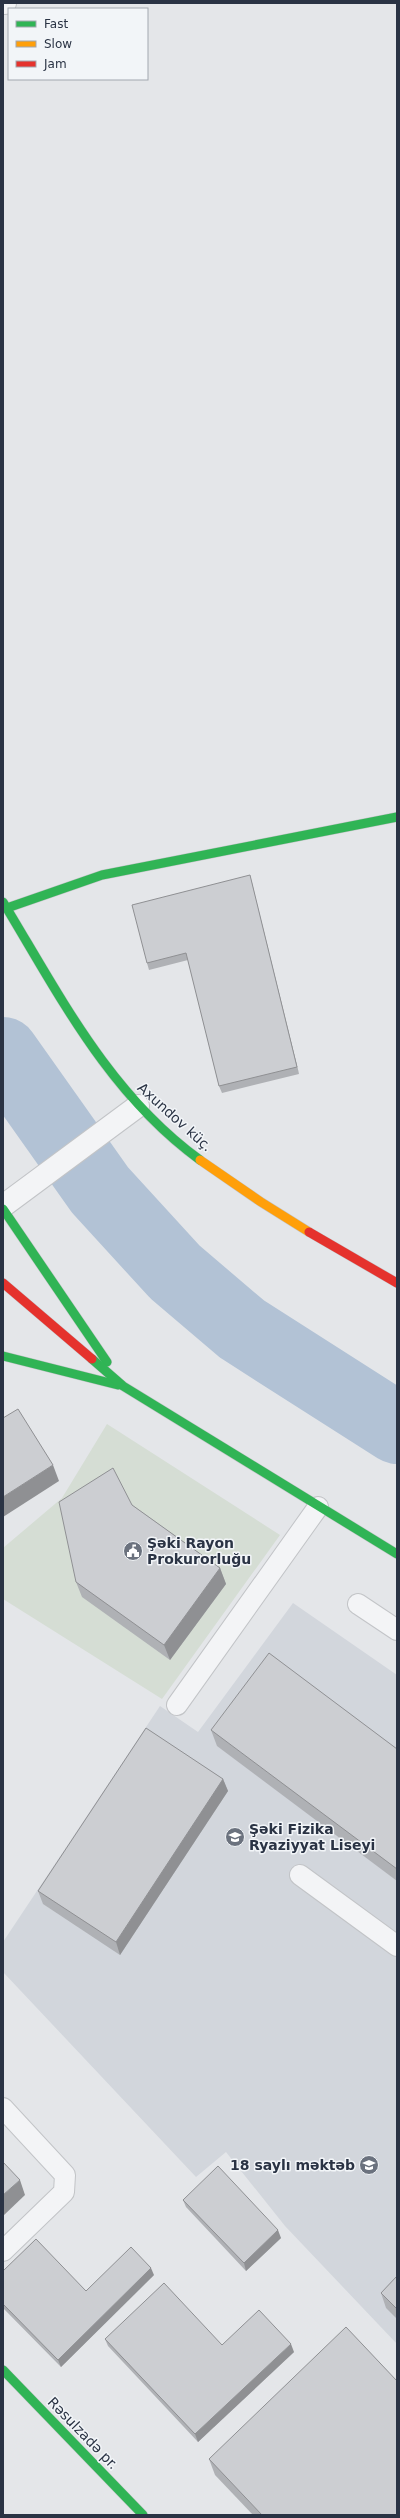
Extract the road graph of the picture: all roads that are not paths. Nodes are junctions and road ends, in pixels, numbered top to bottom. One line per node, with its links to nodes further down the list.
1 (397, 817): 2 (street)
2 (5, 905): 3 (street, Axundov küç.)
3 (138, 1106): 4 (street); 6 (street, Axundov küç.)
4 (3, 1207): 8 (street)
5 (3, 1283): 8 (street)
6 (397, 1283)
7 (3, 1356): 8 (street)
8 (123, 1386): 9 (street)
9 (318, 1507): 10 (street); 13 (lane)
10 (397, 1554)
11 (358, 1604): 12 (lane)
12 (397, 1630)
13 (177, 1705)
14 (300, 1875): 15 (lane)
15 (397, 1946)
16 (3, 2108): 17 (lane)
17 (3, 2251)
18 (3, 2370): 19 (street, Rəsulzadə pr.)
19 (143, 2515)

